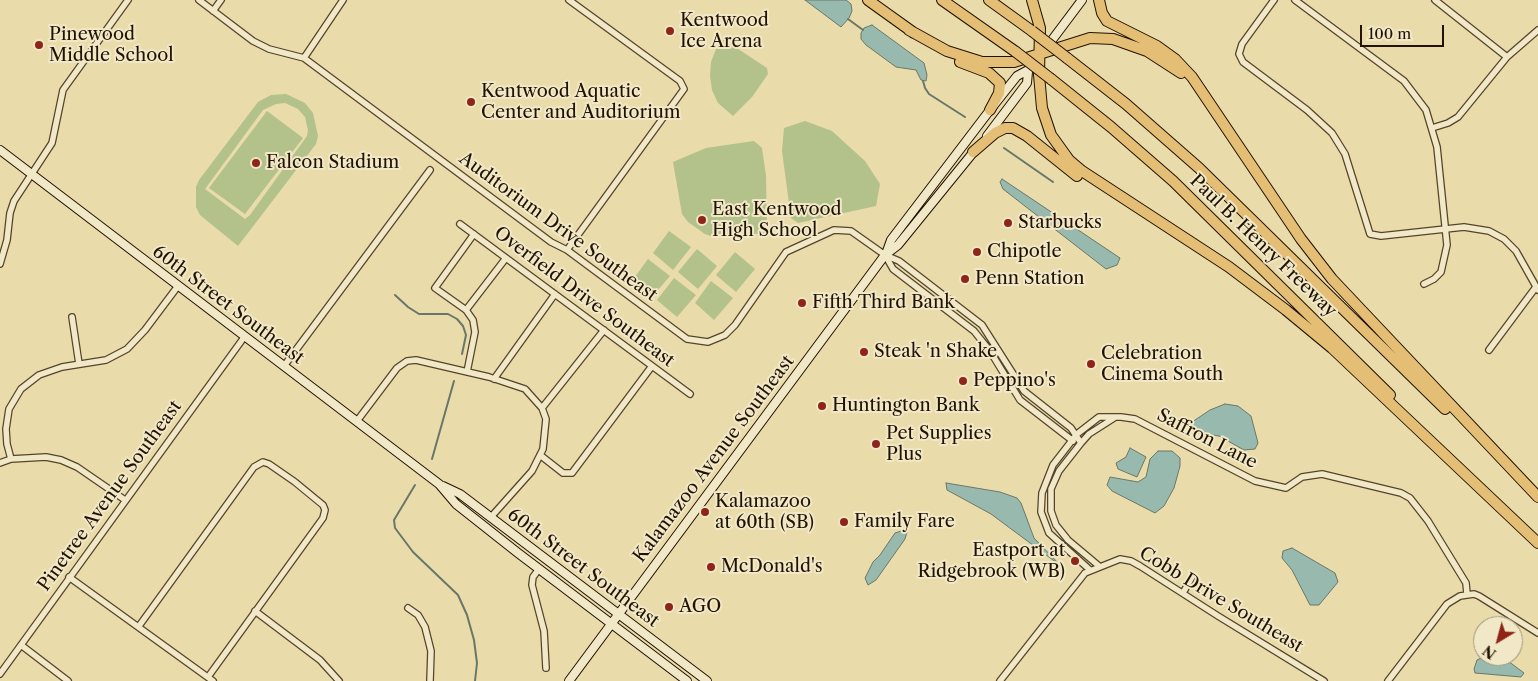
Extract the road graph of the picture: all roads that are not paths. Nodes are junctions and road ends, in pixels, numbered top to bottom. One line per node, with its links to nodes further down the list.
1 (128, 0): 28 (street)
2 (199, 0): 15 (street, Auditorium Drive Southeast)
3 (221, 0): 15 (street)
4 (343, 0): 20 (street)
5 (569, 0): 33 (street)
6 (868, 0): 16 (highway)
7 (942, 0): 66 (highway, Paul B. Henry Freeway, bridge)
8 (989, 0): 63 (highway, Paul B. Henry Freeway, bridge)
9 (1032, 0): 18 (highway)
10 (1082, 0): 18 (main road, Kalamazoo Avenue Southeast)
11 (1099, 0): 23 (highway)
12 (1274, 0): 31 (street)
13 (1295, 0): 24 (street)
14 (1435, 0): 19 (street)
15 (213, 10): 20 (street, Auditorium Drive Southeast)
16 (909, 30): 18 (highway); 22 (highway)
17 (1538, 30): 19 (street)
18 (1040, 55): 21 (main road, Kalamazoo Avenue Southeast); 23 (highway); 29 (highway)
19 (1507, 57): 24 (street)
20 (304, 58): 33 (street, Auditorium Drive Southeast)
21 (1028, 72): 22 (main road, Kalamazoo Avenue Southeast); 26 (main road, Kalamazoo Avenue Southeast)
22 (990, 110): 35 (main road, Kalamazoo Avenue Southeast)
23 (1226, 128): 63 (highway)
24 (1432, 128): 31 (street)
25 (0, 150): 28 (main road, 60th Street Southeast)
26 (974, 152): 29 (highway); 35 (main road, Kalamazoo Avenue Southeast)
27 (430, 170): 48 (street)
28 (32, 174): 34 (street); 39 (main road, 60th Street Southeast)
29 (1157, 220): 66 (highway)
30 (460, 224): 32 (street, Overfield Drive Southeast)
31 (1446, 229): 38 (street); 40 (street)
32 (474, 234): 36 (street, Overfield Drive Southeast); 42 (street)
33 (567, 250): 35 (street, Auditorium Drive Southeast)
34 (2, 254): 37 (street)
35 (885, 256): 56 (street); 57 (street); 78 (main road, Kalamazoo Avenue Southeast)
36 (506, 258): 41 (street, Overfield Drive Southeast); 42 (street)
37 (0, 264)
38 (1424, 284)
39 (178, 286): 45 (main road, 60th Street Southeast); 47 (street)
40 (1537, 288): 46 (street)
41 (554, 294): 44 (street, Overfield Drive Southeast); 51 (street)
42 (466, 310): 50 (street)
43 (72, 316): 47 (street)
44 (604, 330): 49 (street, Overfield Drive Southeast); 53 (street)
45 (244, 336): 48 (main road, 60th Street Southeast); 64 (street, Pinetree Avenue Southeast)
46 (1489, 350)
47 (79, 364): 60 (street)
48 (284, 366): 55 (main road, 60th Street Southeast)
49 (652, 366): 52 (street, Overfield Drive Southeast); 59 (street)
50 (466, 372): 51 (street); 55 (street)
51 (494, 379): 53 (street)
52 (690, 394)
53 (542, 408): 59 (street)
54 (1114, 418): 56 (street, Saffron Lane); 58 (street); 75 (street, Saffron Lane)
55 (356, 421): 62 (main road, 60th Street Southeast)
56 (1077, 434): 57 (street, Saffron Lane); 58 (street)
57 (1071, 441): 58 (street); 71 (street, Saffron Lane)
58 (1081, 443): 69 (street)
59 (540, 454): 65 (street)
60 (11, 460): 61 (street); 64 (street)
61 (0, 463)
62 (439, 484): 65 (main road, 60th Street Southeast); 67 (main road, 60th Street Southeast)
63 (1538, 499)
64 (125, 500): 72 (street, Pinetree Avenue Southeast)
65 (491, 517): 68 (main road, 60th Street Southeast)
66 (1538, 543)
67 (524, 557): 68 (main road); 70 (main road, 60th Street Southeast)
68 (548, 560): 78 (main road, 60th Street Southeast)
69 (1099, 566): 71 (street, Cobb Drive Southeast); 74 (street, Cobb Drive Southeast)
70 (539, 569): 79 (main road, 60th Street Southeast); 83 (street)
71 (1090, 570): 92 (street)
72 (69, 577): 80 (street); 82 (street, Pinetree Avenue Southeast)
73 (1192, 577): 74 (street)
74 (1183, 593): 93 (street, Cobb Drive Southeast)
75 (1467, 594): 81 (street); 94 (street)
76 (408, 608): 89 (street)
77 (255, 611): 80 (street); 85 (street); 88 (street)
78 (618, 613): 79 (main road, Kalamazoo Avenue Southeast); 86 (main road, 60th Street Southeast)
79 (610, 623): 90 (main road, Kalamazoo Avenue Southeast); 91 (main road, 60th Street Southeast)
80 (139, 626): 85 (street)
81 (1538, 633)
82 (21, 645): 84 (street, Pinetree Avenue Southeast); 87 (street)
83 (546, 668)
84 (0, 674)
85 (210, 679)
86 (701, 680)
87 (68, 681)
88 (339, 681)
89 (430, 681)
90 (569, 681)
91 (688, 681)
92 (1000, 681)
93 (1324, 681)
94 (1388, 681)

